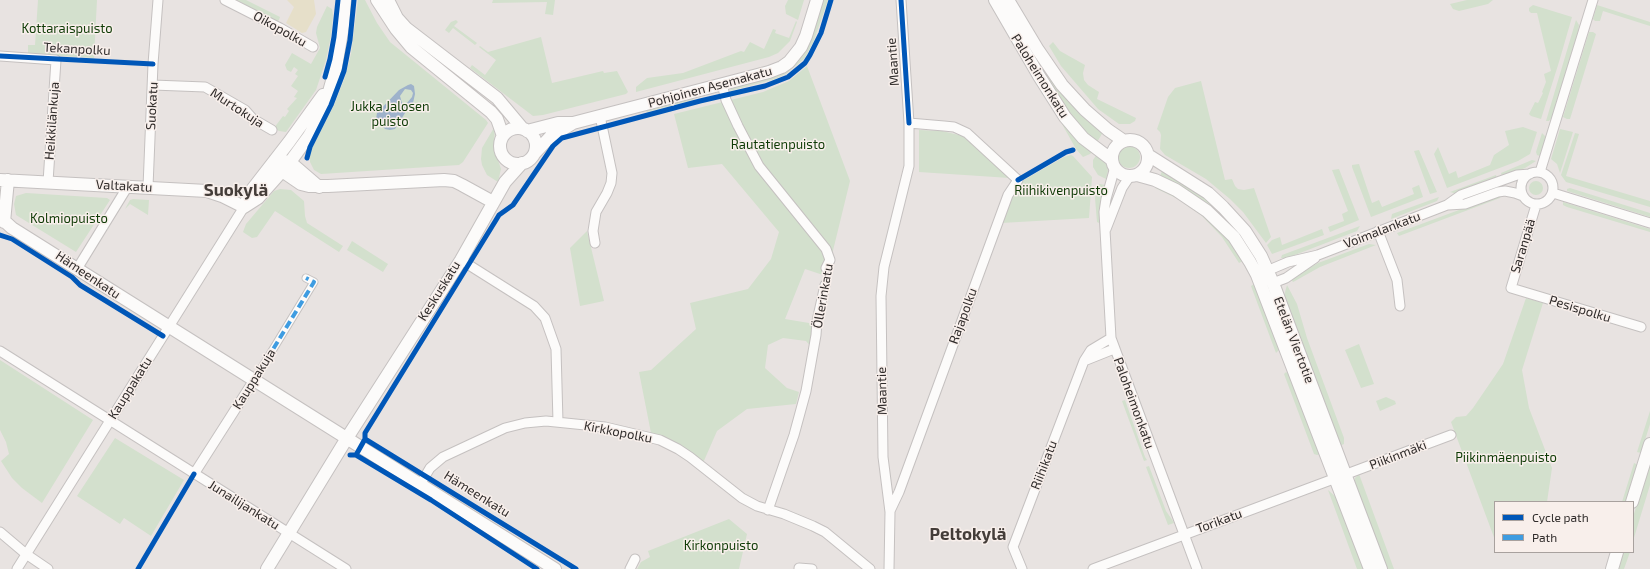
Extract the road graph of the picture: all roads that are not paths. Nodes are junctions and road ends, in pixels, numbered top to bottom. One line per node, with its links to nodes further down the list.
1 (158, 0): 16 (street, Suokatu)
2 (225, 0): 11 (street, Oikopolku)
3 (346, 0): 14 (street, Kauppakatu)
4 (377, 0): 22 (street)
5 (388, 0): 21 (street)
6 (817, 0): 15 (street, Pohjoinen Asemakatu)
7 (901, 0): 19 (street, Maantie)
8 (995, 0): 29 (street, Paloheimonkatu)
9 (1008, 0): 23 (street, Paloheimonkatu)
10 (1593, 0): 31 (street)
11 (314, 47)
12 (0, 56): 13 (street, Tekanpolku)
13 (56, 60): 35 (street, Heikkilänkuja)
14 (331, 82): 27 (street, Kauppakatu); 30 (street, Kauppakatu)
15 (722, 84): 17 (street, Pohjoinen Asemakatu); 53 (street, Öllerinkatu)
16 (153, 85): 20 (street, Murtokuja); 39 (street, Suokatu)
17 (600, 116): 18 (street, Pohjoinen Asemakatu); 50 (street)
18 (573, 122): 21 (street, Pohjoinen Asemakatu); 24 (street, Pohjoinen Asemakatu)
19 (909, 123): 79 (street, Maantie); 79 (street, Rajapolku)
20 (272, 130)
21 (525, 130): 22 (street); 24 (street)
22 (503, 136): 26 (street)
23 (1124, 140): 25 (street); 29 (street)
24 (534, 154): 28 (street)
25 (1148, 155): 33 (street); 55 (street, Etelän Viertotie)
26 (503, 156): 28 (street); 36 (street)
27 (290, 162): 30 (street); 38 (street)
28 (522, 163): 36 (street, Keskuskatu)
29 (1114, 164): 33 (street); 48 (street, Paloheimonkatu)
30 (279, 165): 38 (street); 45 (street, Kauppakatu)
31 (1540, 172): 32 (street); 40 (street)
32 (1530, 174): 41 (street); 43 (street, Voimalankatu)
33 (1133, 175): 48 (street, Paloheimonkatu); 55 (street, Etelän Viertotie)
34 (4, 180): 35 (street, Valtakatu); 46 (street, Hämeenkatu)
35 (48, 182): 37 (street, Valtakatu)
36 (505, 182): 42 (street, Keskuskatu)
37 (128, 186): 39 (street, Valtakatu); 54 (street)
38 (319, 186): 42 (street)
39 (148, 187): 45 (street, Valtakatu)
40 (1553, 193): 44 (street); 47 (street)
41 (1523, 196): 43 (street, Voimalankatu); 44 (street)
42 (493, 202): 52 (street, Keskuskatu)
43 (1447, 205): 49 (street, Voimalankatu)
44 (1536, 205): 59 (street, Saranpää)
45 (244, 207): 61 (street, Kauppakatu)
46 (1, 223): 54 (street, Hämeenkatu)
47 (1650, 223)
48 (1106, 230): 63 (street, Paloheimonkatu)
49 (1378, 231): 51 (street, Voimalankatu); 60 (street)
50 (596, 243)
51 (1318, 256): 55 (street, Voimalankatu); 57 (street, Voimalankatu)
52 (461, 260): 70 (street); 72 (street, Keskuskatu)
53 (826, 268)
54 (77, 269): 61 (street, Hämeenkatu)
55 (1262, 273): 57 (street, Etelän Viertotie); 75 (street, Etelän Viertotie)
56 (306, 278): 67 (street, Kauppakuja)
57 (1273, 283): 75 (street, Etelän Viertotie)
58 (825, 285): 78 (street, Öllerinkatu)
59 (1511, 288): 62 (street, Pesispolku)
60 (1400, 306)
61 (169, 326): 68 (street, Hämeenkatu); 69 (street, Kauppakatu)
62 (1641, 327)
63 (1111, 338): 64 (street, Paloheimonkatu); 66 (street, Riihikatu)
64 (1114, 349): 66 (street); 82 (street, Paloheimonkatu)
65 (0, 351): 69 (street, Junailijankatu)
66 (1084, 361): 96 (street, Riihikatu)
67 (261, 369)
68 (254, 380): 72 (street, Hämeenkatu); 74 (street, Kauppakuja)
69 (110, 421): 74 (street, Junailijankatu); 84 (street, Kauppakatu)
70 (558, 422): 76 (street, Kirkkopolku); 78 (street, Kirkkopolku)
71 (1451, 435): 75 (street, Piikinmäki)
72 (347, 438): 76 (street, Hämeenkatu); 81 (street, Keskuskatu)
73 (1650, 444): 77 (street)
74 (194, 474): 81 (street, Junailijankatu)
75 (1340, 476): 82 (street, Torikatu); 99 (street, Etelän Viertotie); 100 (street, Etelän Viertotie)
76 (420, 485): 90 (street, Hämeenkatu)
77 (1632, 501)
78 (768, 510): 94 (street, Kirkkopolku)
79 (890, 512): 95 (street, Maantie)
80 (0, 532): 84 (street)
81 (288, 533): 88 (street, Keskuskatu); 89 (street, Junailijankatu)
82 (1184, 535): 97 (street, Torikatu); 98 (street, Paloheimonkatu)
83 (1617, 553): 101 (street)
84 (26, 554): 86 (street, Kauppakatu); 87 (street)
85 (635, 560): 91 (street)
86 (17, 569)
87 (48, 569)
88 (266, 569)
89 (346, 569)
90 (555, 569)
91 (630, 569)
92 (799, 569): 93 (street)
93 (812, 569)
94 (870, 569)
95 (889, 569)
96 (1022, 569)
97 (1093, 569)
98 (1197, 569)
99 (1370, 569)
100 (1381, 569)
101 (1612, 569)

